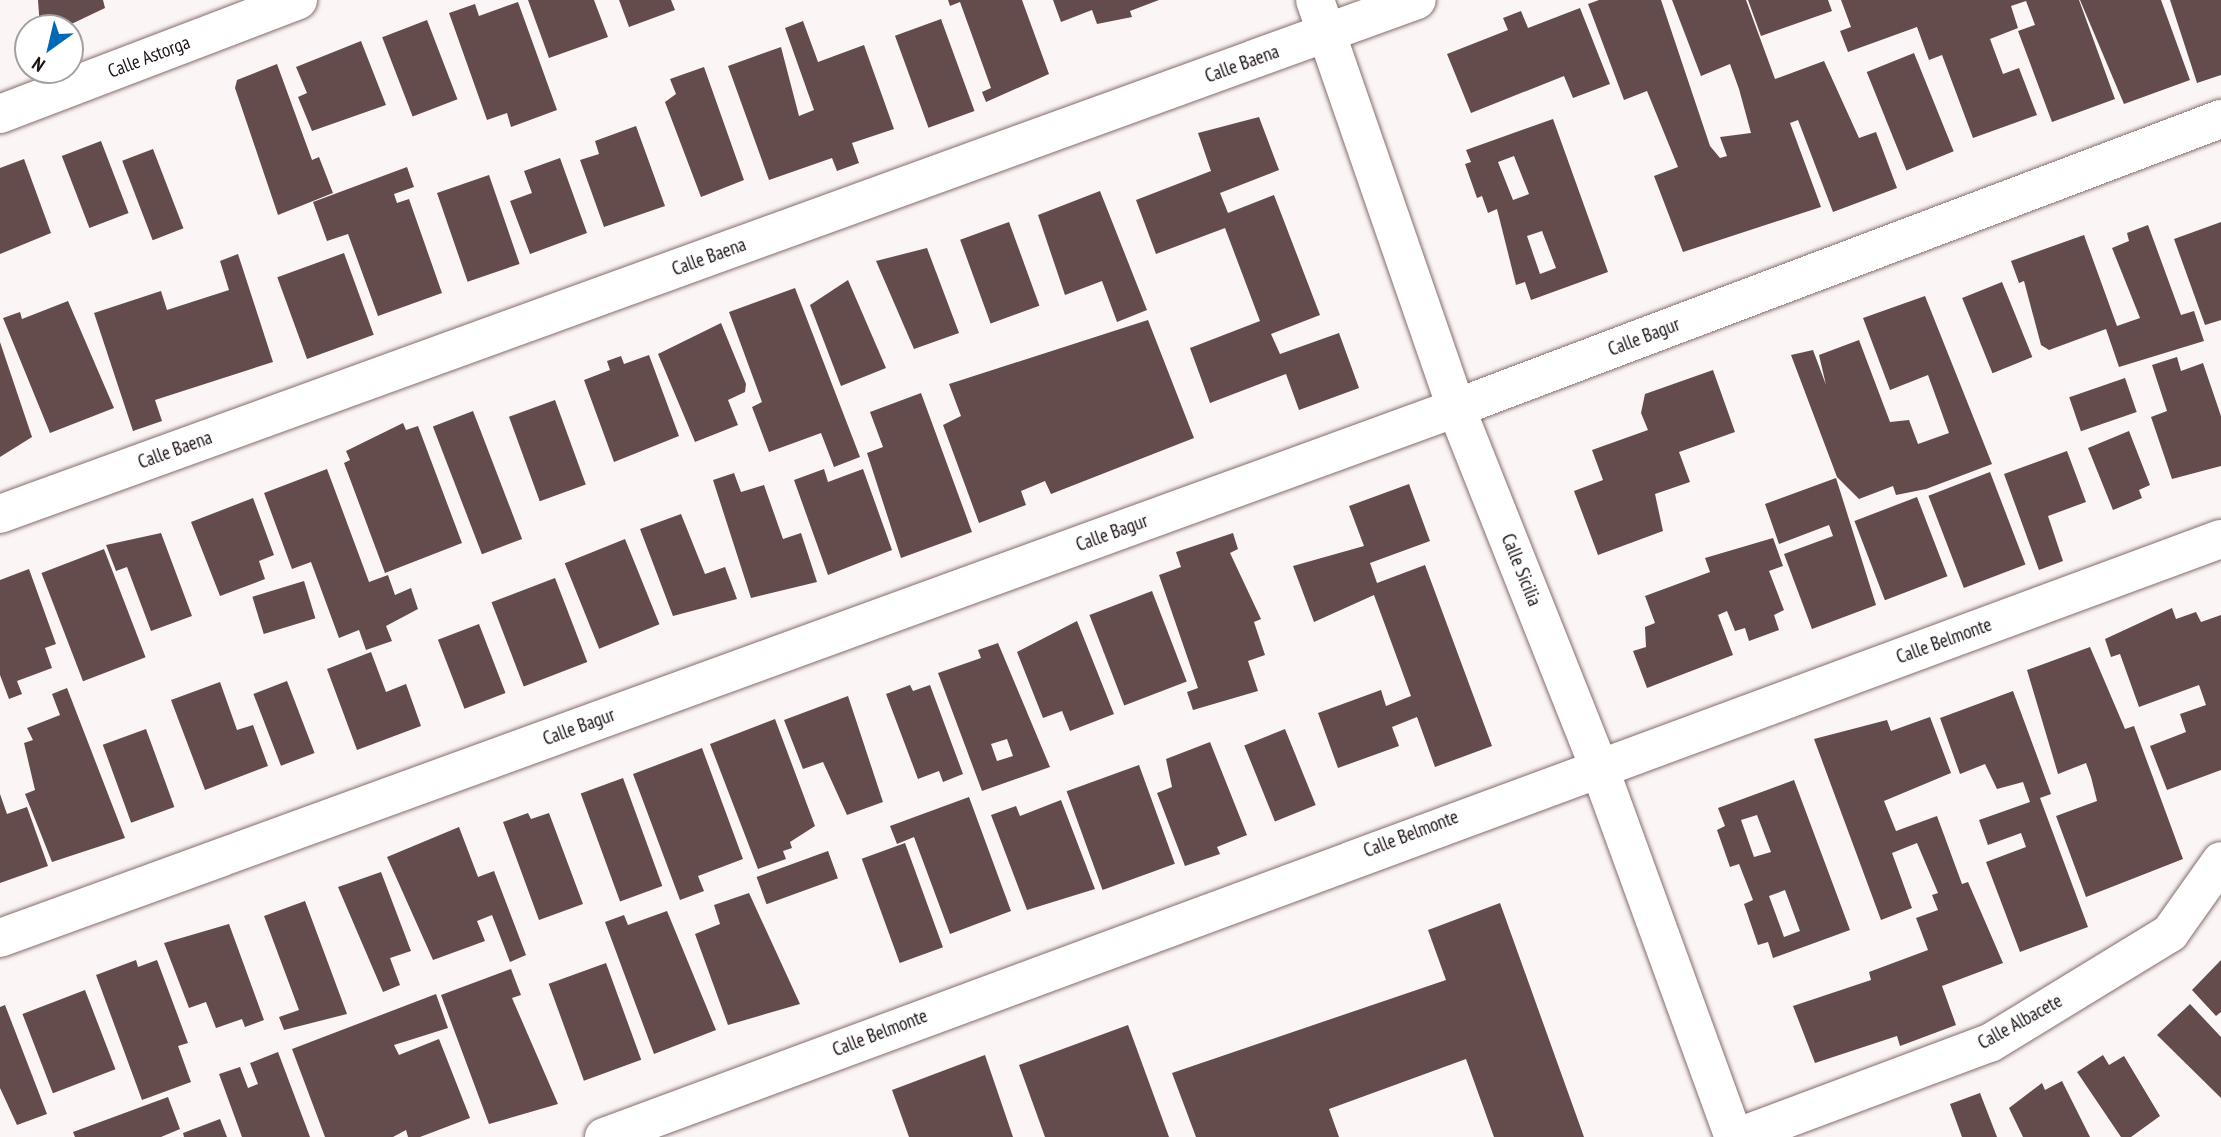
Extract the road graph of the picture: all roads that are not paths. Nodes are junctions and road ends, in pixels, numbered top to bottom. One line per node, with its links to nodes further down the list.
1 (298, 0): 4 (street, Calle Astorga)
2 (1417, 0): 3 (street, Calle Baena)
3 (1321, 17): 6 (street, Calle Sicilia); 7 (street, Calle Baena)
4 (0, 114)
5 (2221, 119): 6 (street, Calle Bagur)
6 (1456, 408): 9 (street, Calle Sicilia); 11 (street, Calle Bagur)
7 (0, 513)
8 (2221, 539): 9 (street, Calle Belmonte)
9 (1598, 764): 12 (street, Calle Belmonte); 14 (street, Calle Sicilia)
10 (2221, 861): 14 (street, Calle Albacete)
11 (0, 938)
12 (661, 1126): 13 (street, Calle Belmonte)
13 (604, 1137)
14 (1736, 1137)

